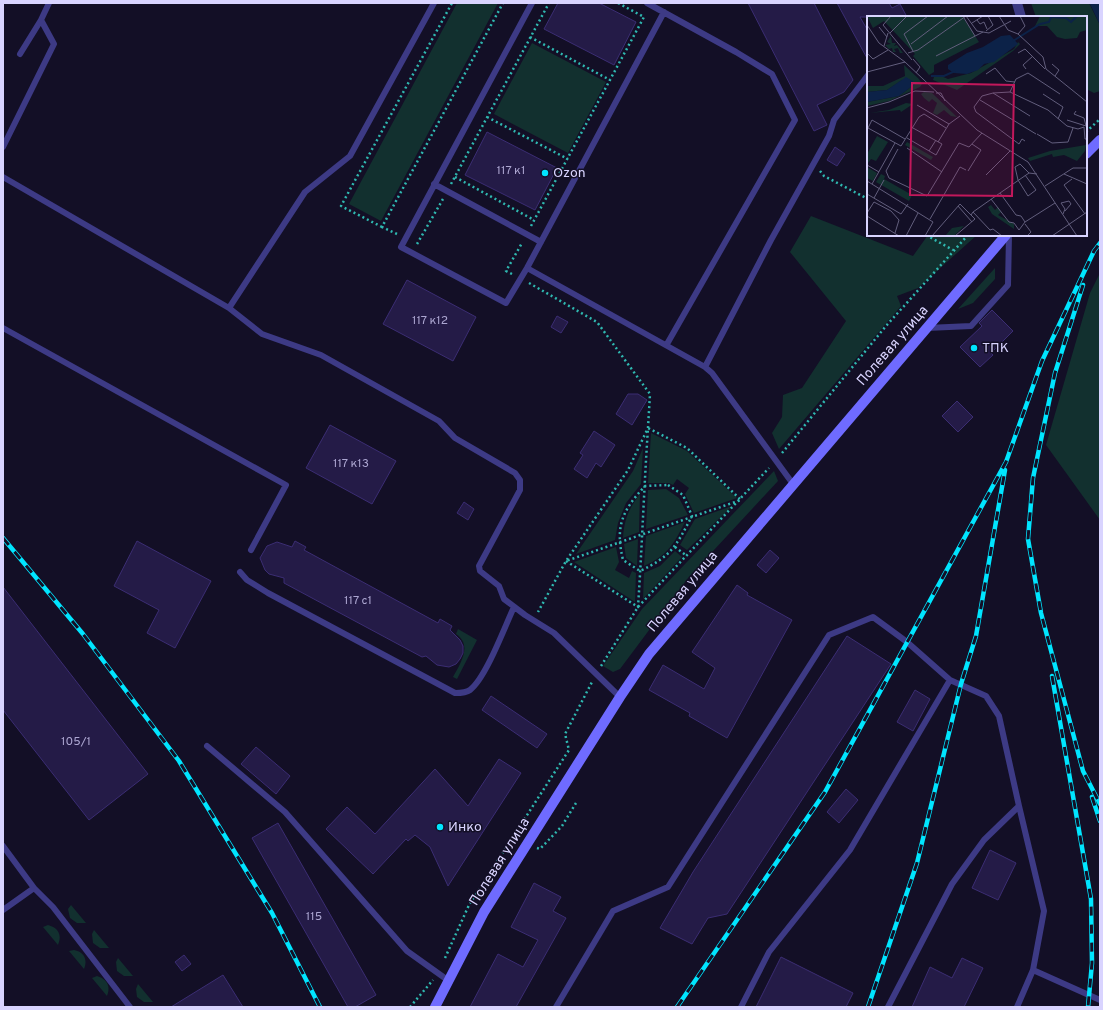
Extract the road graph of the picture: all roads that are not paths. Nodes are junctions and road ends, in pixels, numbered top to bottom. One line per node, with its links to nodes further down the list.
1 (49, 3): 8 (lane)
2 (434, 3): 20 (lane)
3 (532, 3): 15 (lane)
4 (647, 3): 6 (lane)
5 (1017, 3): 7 (street)
6 (664, 12): 18 (lane); 23 (lane)
7 (1021, 16)
8 (41, 20): 9 (lane); 12 (lane)
9 (20, 54)
10 (867, 76): 24 (lane)
11 (1100, 140): 13 (street)
12 (3, 147)
13 (1087, 153)
14 (3, 177): 20 (lane)
15 (434, 184): 18 (lane); 19 (lane)
16 (1007, 236): 22 (street, Полевая улица)
17 (1008, 236): 22 (lane)
18 (541, 242): 19 (lane)
19 (527, 268): 23 (lane)
20 (229, 308): 28 (lane)
21 (3, 328): 26 (lane)
22 (927, 328): 25 (street, Полевая улица)
23 (667, 344): 24 (lane)
24 (706, 367): 25 (lane)
25 (793, 484): 30 (street, Полевая улица)
26 (251, 550)
27 (240, 572): 28 (lane)
28 (514, 607): 30 (lane)
29 (950, 680): 32 (lane); 41 (lane); 42 (lane)
30 (620, 697): 37 (street, Полевая улица)
31 (207, 746): 37 (lane)
32 (1019, 806): 36 (lane); 43 (lane)
33 (3, 846): 34 (lane)
34 (34, 888): 35 (lane); 39 (lane)
35 (3, 910)
36 (1033, 970): 38 (lane); 44 (lane)
37 (449, 980): 40 (street, Полевая улица)
38 (1100, 1000)
39 (130, 1007)
40 (435, 1007)
41 (556, 1007)
42 (741, 1007)
43 (888, 1007)
44 (1017, 1007)

